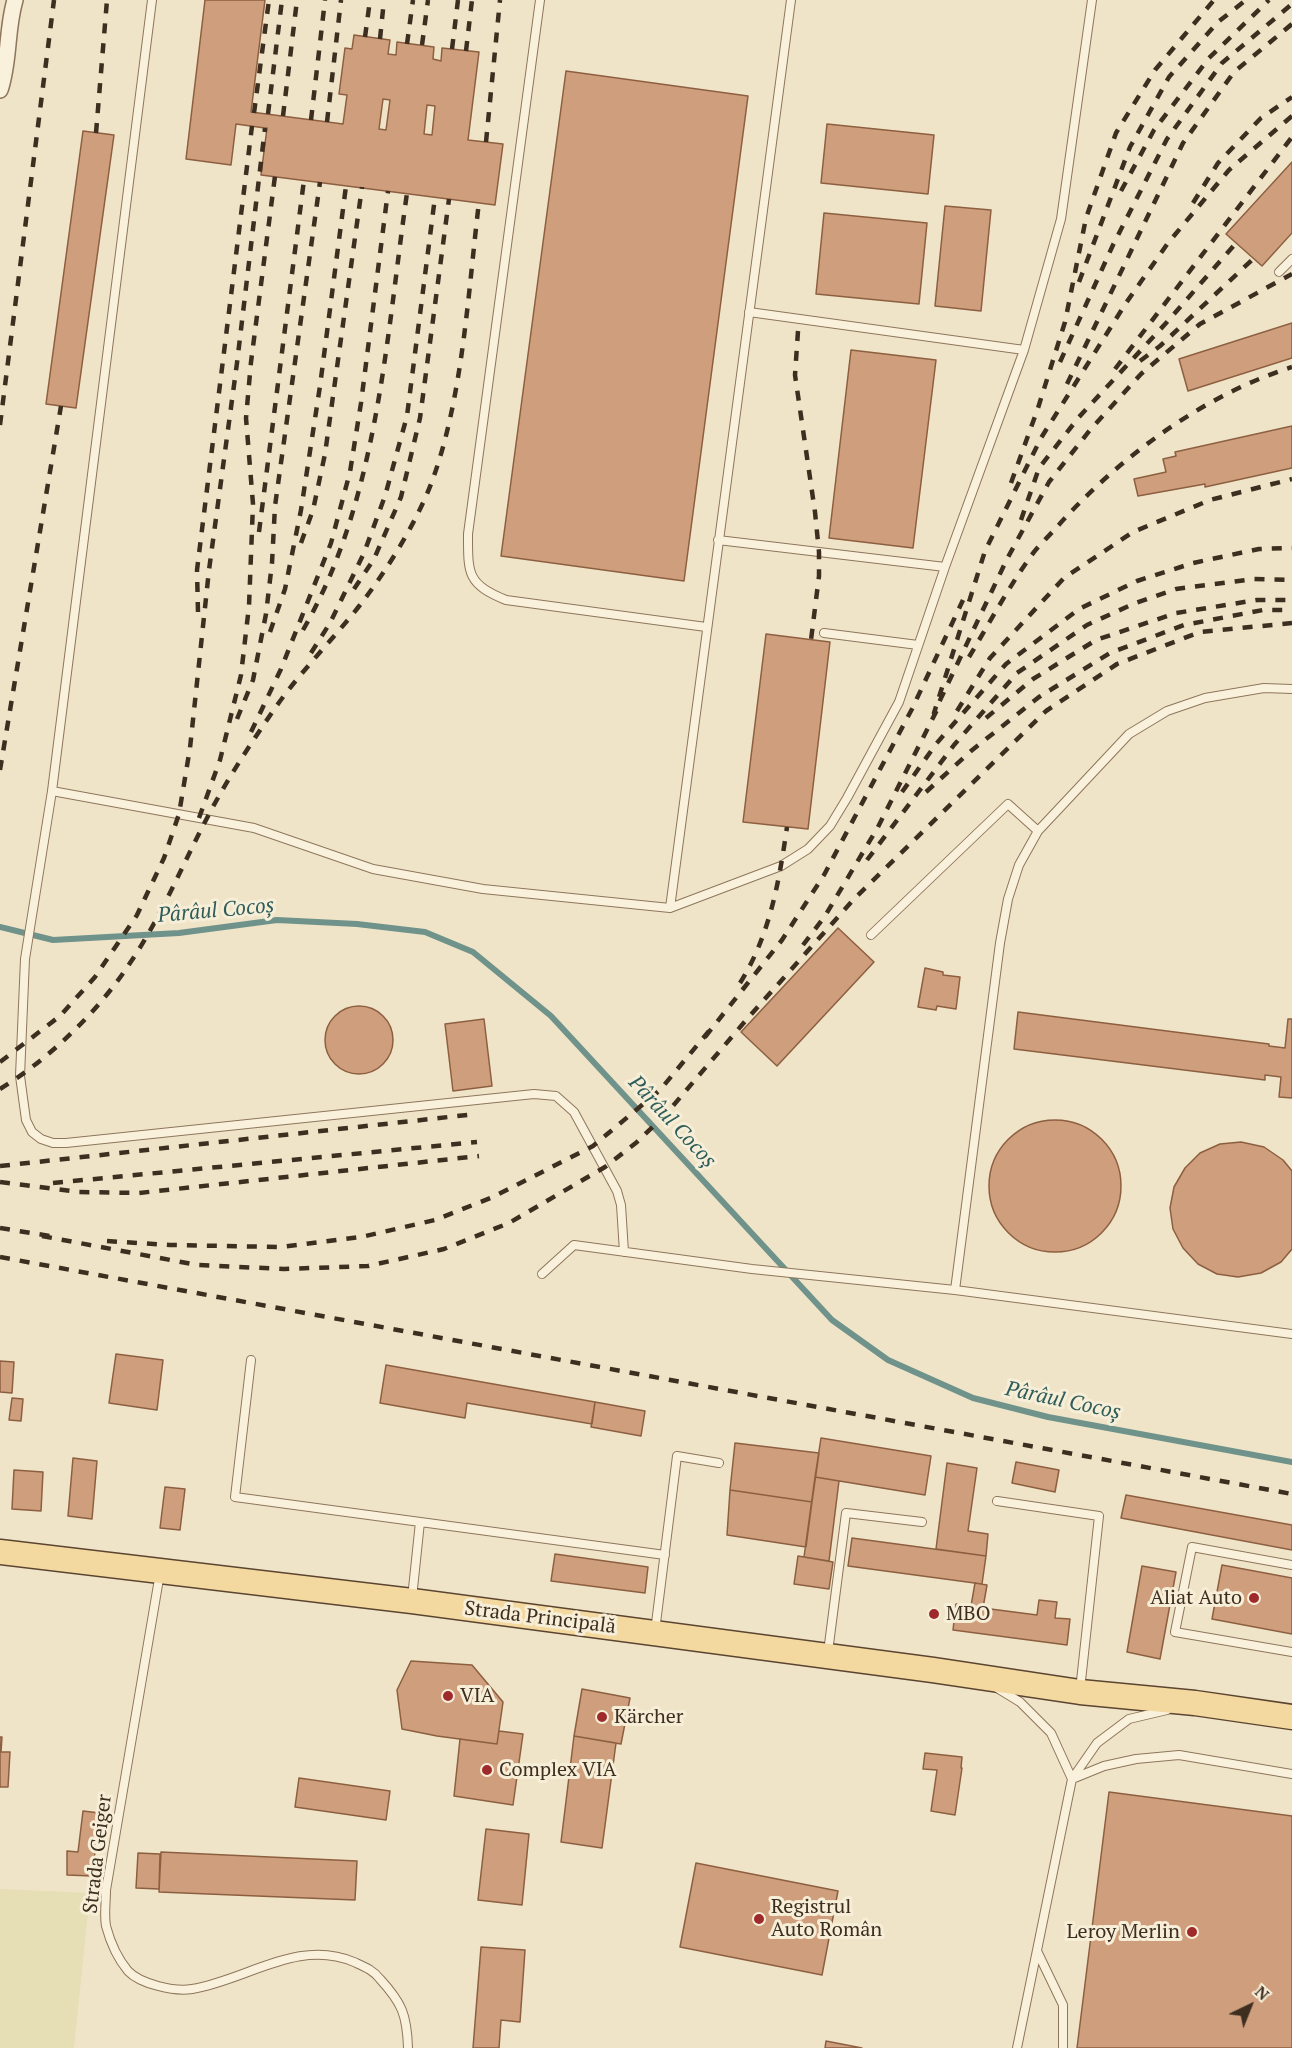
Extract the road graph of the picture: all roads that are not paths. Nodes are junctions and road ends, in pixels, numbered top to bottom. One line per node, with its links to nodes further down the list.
1 (15, 0): 6 (street)
2 (152, 0): 17 (lane)
3 (540, 0): 13 (lane)
4 (791, 0): 9 (lane)
5 (1092, 0): 10 (lane)
6 (0, 90)
7 (1292, 258): 8 (lane)
8 (1279, 272)
9 (749, 312): 10 (lane); 11 (lane)
10 (1024, 350): 12 (lane)
11 (718, 540): 12 (lane); 13 (lane)
12 (945, 567): 15 (lane)
13 (706, 627): 19 (lane)
14 (824, 633): 15 (lane)
15 (918, 645): 19 (lane)
16 (1292, 688): 18 (lane)
17 (52, 790): 19 (lane); 21 (lane)
18 (1038, 831): 20 (lane); 23 (lane)
19 (670, 908)
20 (871, 934)
21 (624, 1252): 22 (lane); 23 (lane)
22 (542, 1274)
23 (955, 1290): 24 (lane)
24 (1292, 1334)
25 (251, 1360): 28 (lane)
26 (719, 1463): 31 (lane)
27 (997, 1501): 39 (lane)
28 (420, 1522): 31 (lane); 34 (lane)
29 (922, 1522): 37 (lane)
30 (0, 1552): 33 (main road, Strada Principală)
31 (665, 1555): 35 (lane)
32 (1292, 1565): 36 (lane)
33 (160, 1572): 34 (main road, Strada Principală); 45 (lane, Strada Geiger)
34 (412, 1601): 35 (main road, Strada Principală)
35 (655, 1633): 37 (main road, Strada Principală)
36 (1292, 1652)
37 (827, 1656): 38 (main road, Strada Principală)
38 (976, 1676): 39 (main road, Strada Principală); 43 (lane)
39 (1080, 1692): 40 (main road, Strada Principală)
40 (1195, 1703): 41 (main road, Strada Principală); 43 (lane)
41 (1292, 1717)
42 (1292, 1774): 43 (lane)
43 (1071, 1779): 44 (lane)
44 (1037, 1951): 46 (lane); 47 (lane)
45 (408, 2048)
46 (1017, 2048)
47 (1063, 2048)

